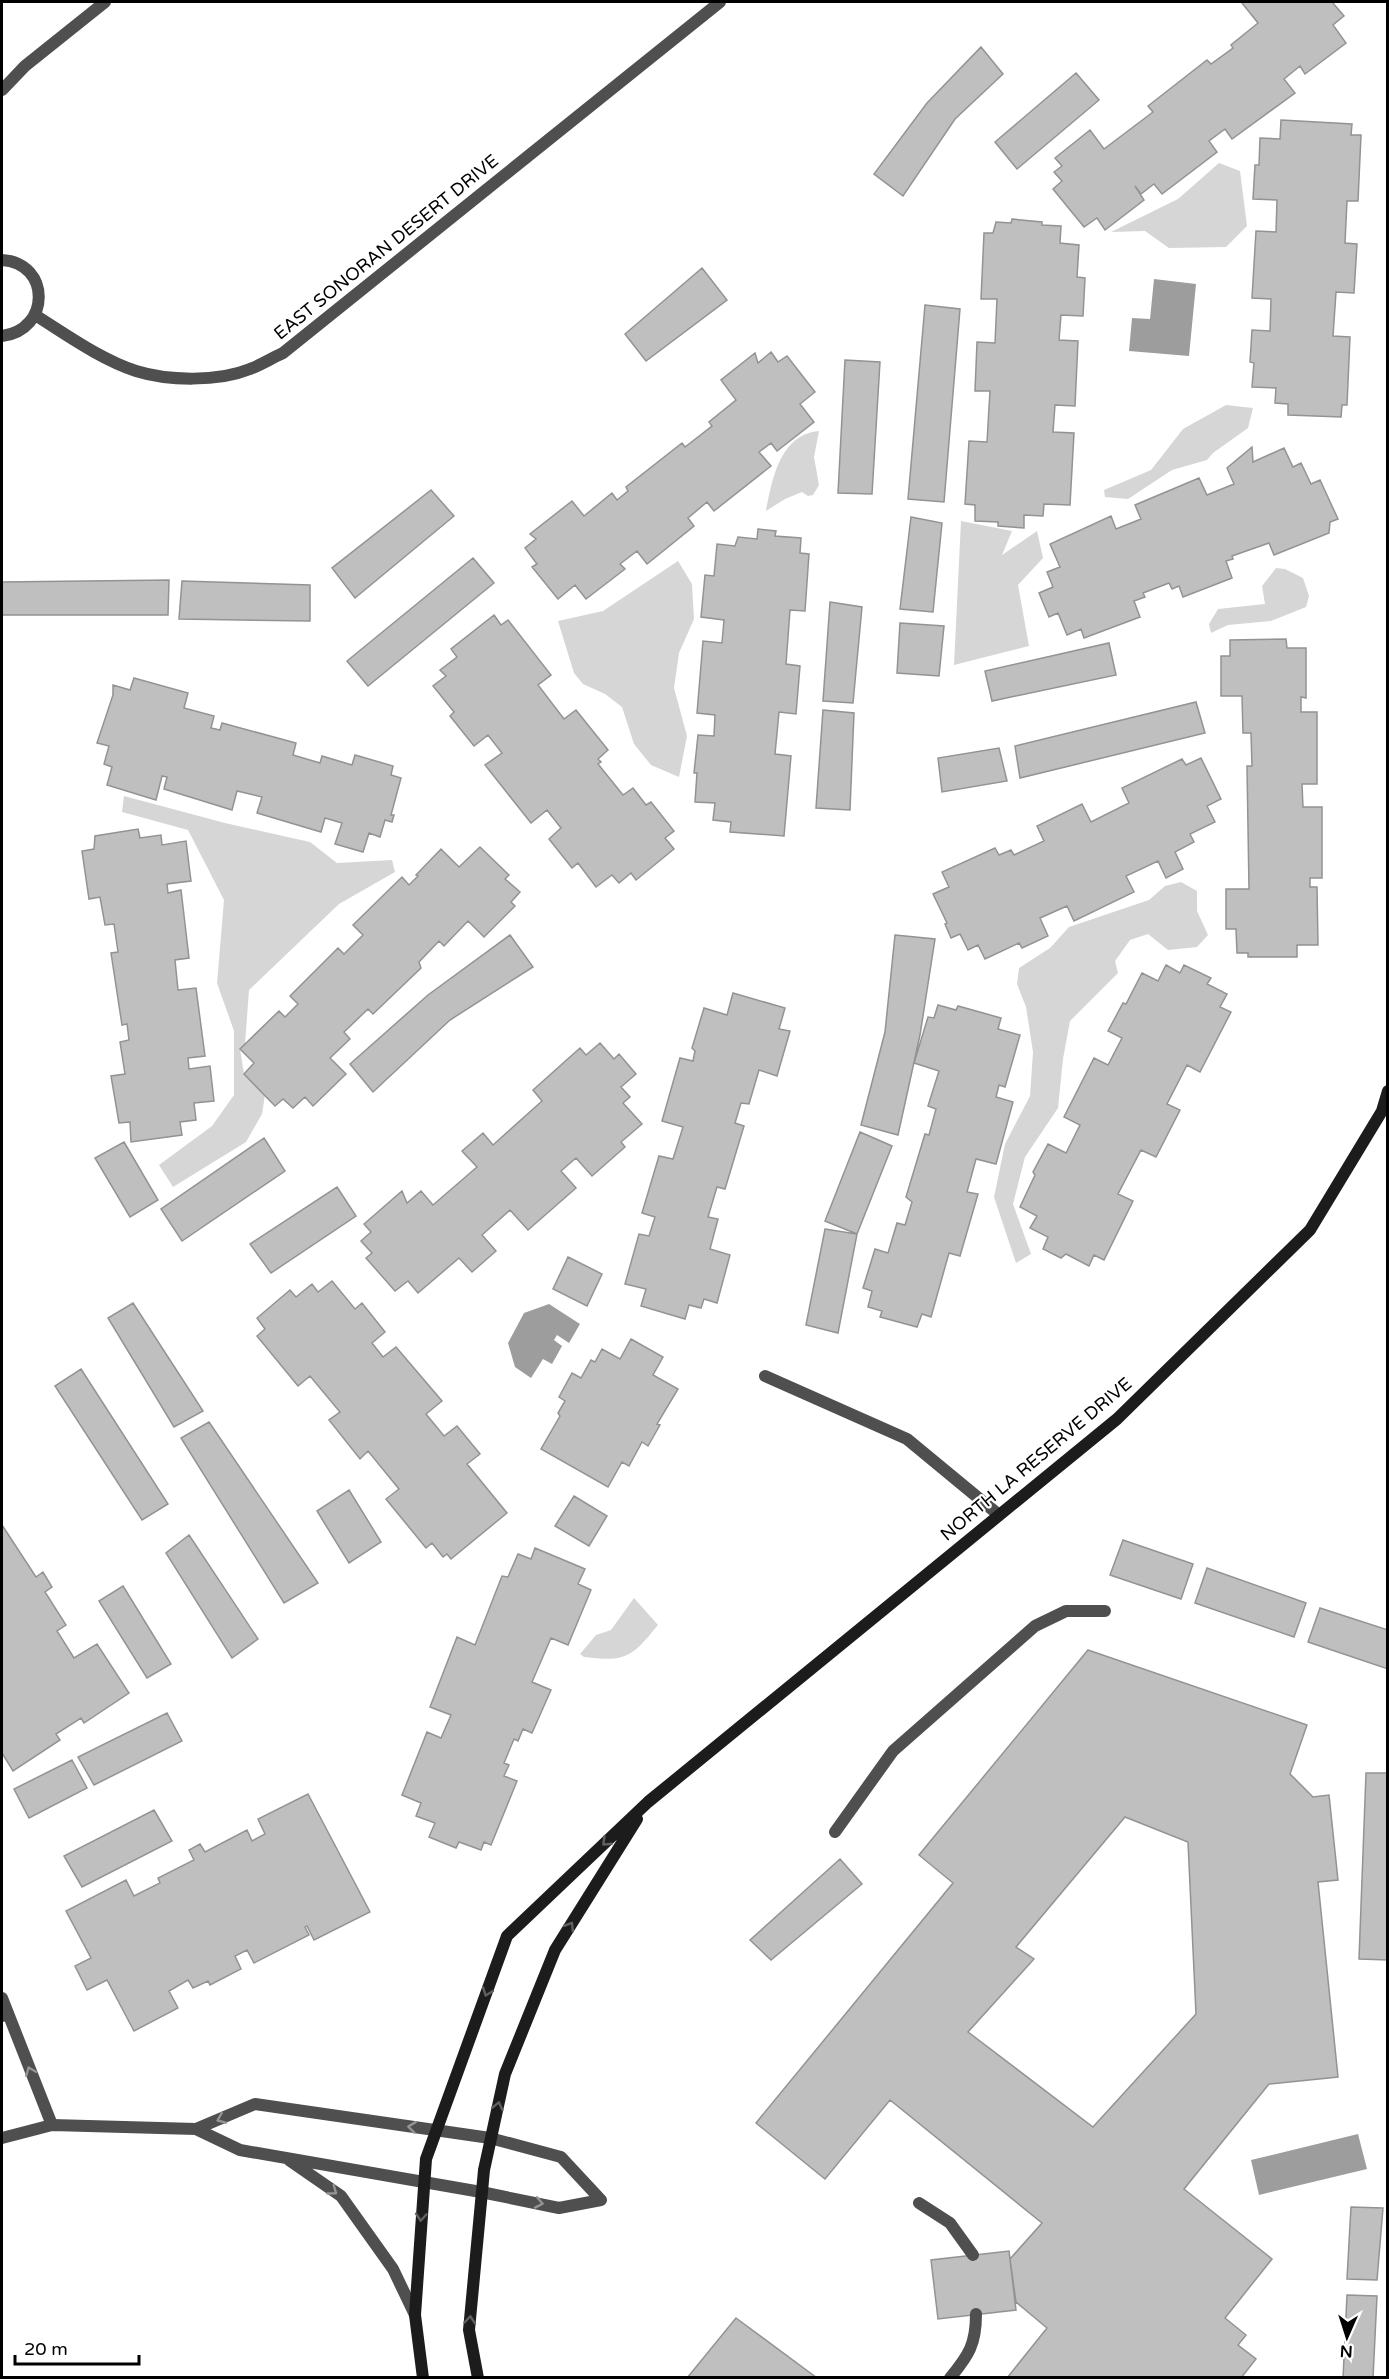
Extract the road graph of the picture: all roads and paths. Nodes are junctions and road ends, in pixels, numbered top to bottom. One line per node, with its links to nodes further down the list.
1 (105, 2): 3 (street)
2 (720, 2): 5 (street, EAST SONORAN DESERT DRIVE)
3 (2, 90)
4 (2, 260): 5 (street)
5 (35, 315): 6 (street)
6 (2, 336)
7 (1388, 1091): 9 (street, NORTH LA RESERVE DRIVE)
8 (765, 1376): 9 (street)
9 (999, 1515): 11 (street, NORTH LA RESERVE DRIVE)
10 (1105, 1611): 12 (street)
11 (648, 1802): 17 (street, NORTH LA RESERVE DRIVE, one-way to 17); 19 (street, NORTH LA RESERVE DRIVE, one-way to 11)
12 (835, 1832)
13 (2, 1998): 14 (street)
14 (5, 2015): 15 (street, one-way to 14)
15 (52, 2125): 16 (street); 18 (street)
16 (196, 2129): 17 (street, one-way to 16); 20 (street)
17 (436, 2130): 19 (street); 21 (street, NORTH LA RESERVE DRIVE)
18 (2, 2138)
19 (490, 2138): 22 (street, NORTH LA RESERVE DRIVE); 22 (street, one-way to 19)
20 (285, 2157): 21 (street); 26 (street, one-way to 26)
21 (424, 2182): 22 (street); 26 (street, NORTH LA RESERVE DRIVE, one-way to 26)
22 (481, 2192): 28 (street, NORTH LA RESERVE DRIVE, one-way to 22)
23 (920, 2203): 24 (street)
24 (973, 2255)
25 (976, 2314): 29 (street)
26 (414, 2315): 27 (street, NORTH LA RESERVE DRIVE)
27 (423, 2378)
28 (478, 2378)
29 (950, 2378)

